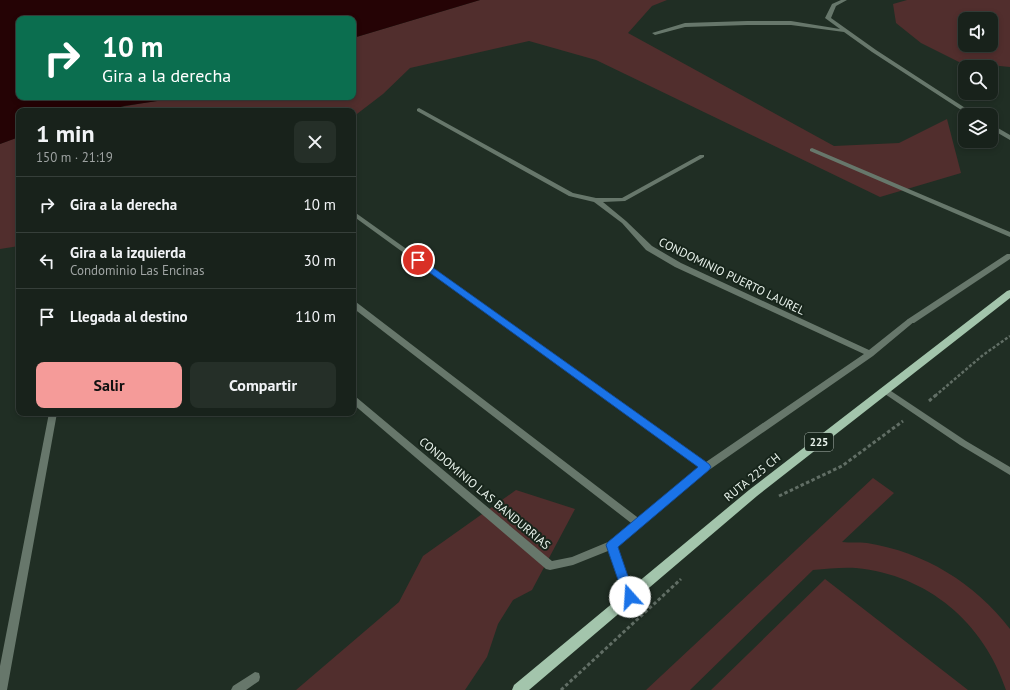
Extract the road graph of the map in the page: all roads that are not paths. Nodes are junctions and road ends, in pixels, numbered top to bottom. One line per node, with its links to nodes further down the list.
1 (846, 0): 2 (street)
2 (844, 31): 3 (street); 4 (street)
3 (655, 33)
4 (962, 108)
5 (419, 110): 10 (street, CONDOMINIO PUERTO LAUREL)
6 (998, 130): 7 (street)
7 (1010, 138)
8 (812, 150): 12 (street)
9 (702, 156): 10 (street, CONDOMINIO PUERTO LAUREL)
10 (596, 200): 16 (street, CONDOMINIO PUERTO LAUREL)
11 (356, 215): 20 (street)
12 (1010, 235)
13 (1010, 256): 16 (street)
14 (1010, 293): 17 (main road, RUTA 225 CH / 225)
15 (356, 306): 22 (street)
16 (870, 354): 20 (street)
17 (885, 390): 21 (street); 24 (main road, RUTA 225 CH / 225)
18 (356, 402): 23 (street, CONDOMINIO LAS BANDURRIAS)
19 (52, 416): 26 (street)
20 (706, 467): 22 (street)
21 (1010, 471)
22 (638, 523): 23 (street)
23 (612, 545): 24 (street)
24 (630, 597): 28 (main road, RUTA 225 CH / 225)
25 (255, 677): 27 (street)
26 (1, 690)
27 (237, 690)
28 (519, 690)

